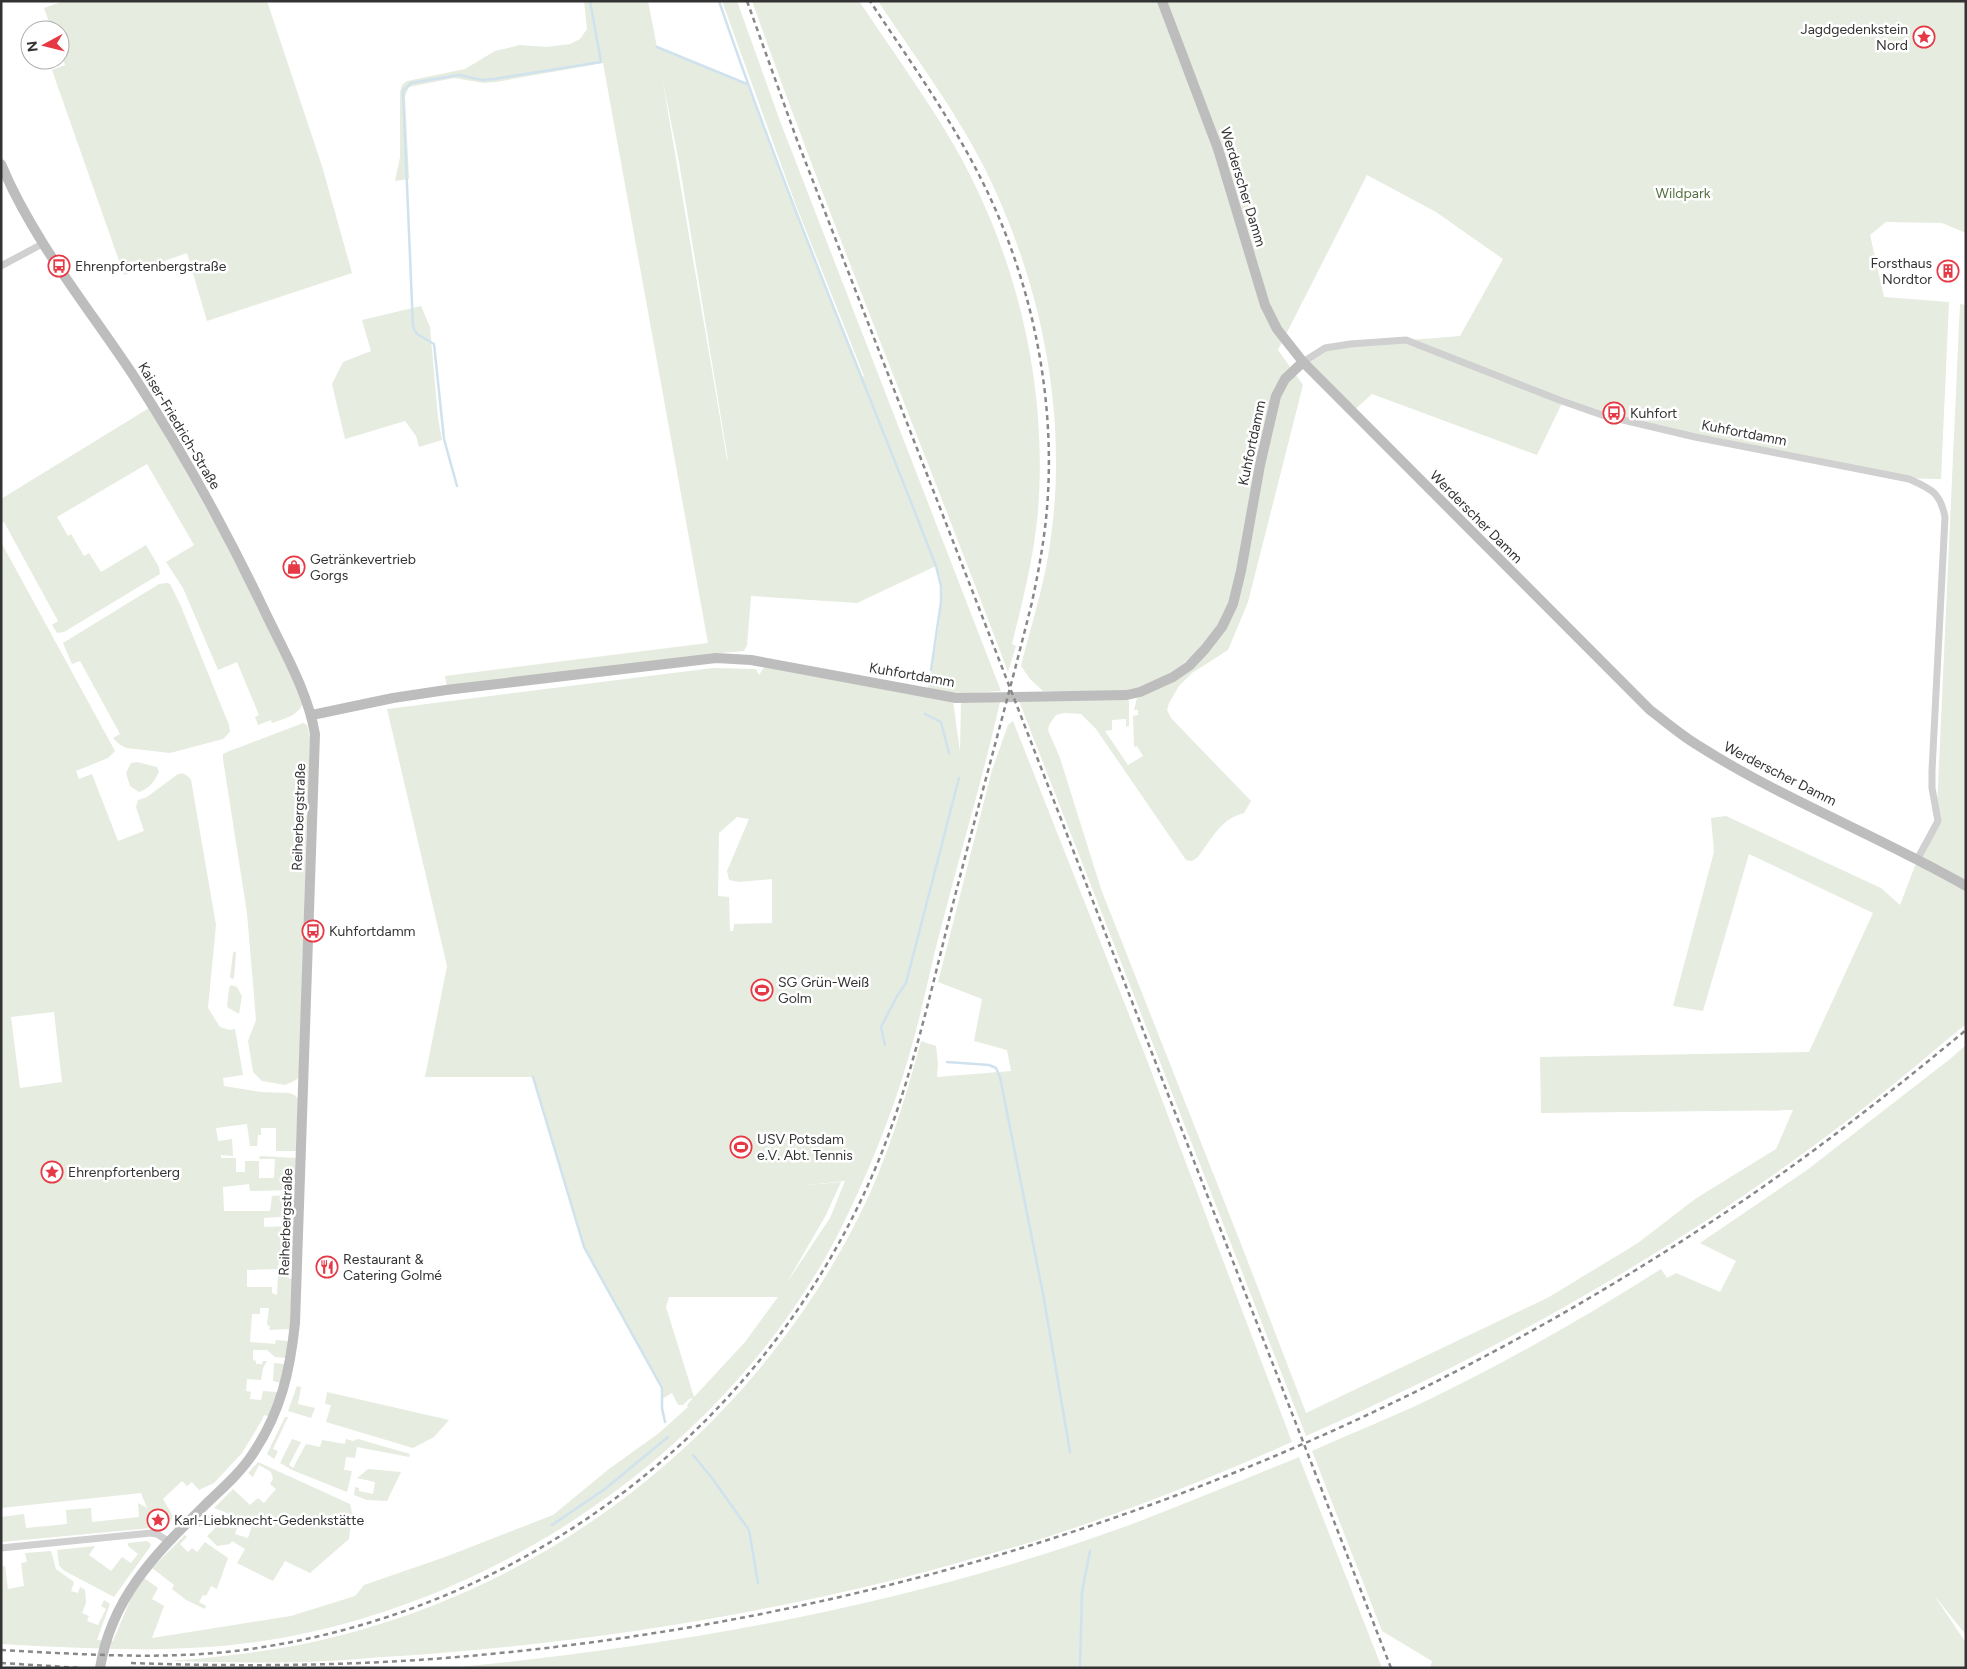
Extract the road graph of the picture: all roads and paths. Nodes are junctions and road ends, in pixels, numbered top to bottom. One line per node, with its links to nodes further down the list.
1 (1162, 1): 5 (street, Werderscher Damm)
2 (1, 164): 3 (street, Kaiser-Friedrich-Straße)
3 (44, 243): 4 (street); 6 (street, Kaiser-Friedrich-Straße)
4 (1, 266)
5 (1303, 362): 6 (street, Kuhfortdamm); 7 (street, Werderscher Damm); 7 (street, Kuhfortdamm)
6 (312, 715): 9 (street, Reiherbergstraße)
7 (1918, 858): 8 (street, Werderscher Damm)
8 (1966, 886)
9 (168, 1541): 10 (street); 11 (street, Reiherbergstraße)
10 (1, 1548)
11 (100, 1668)

